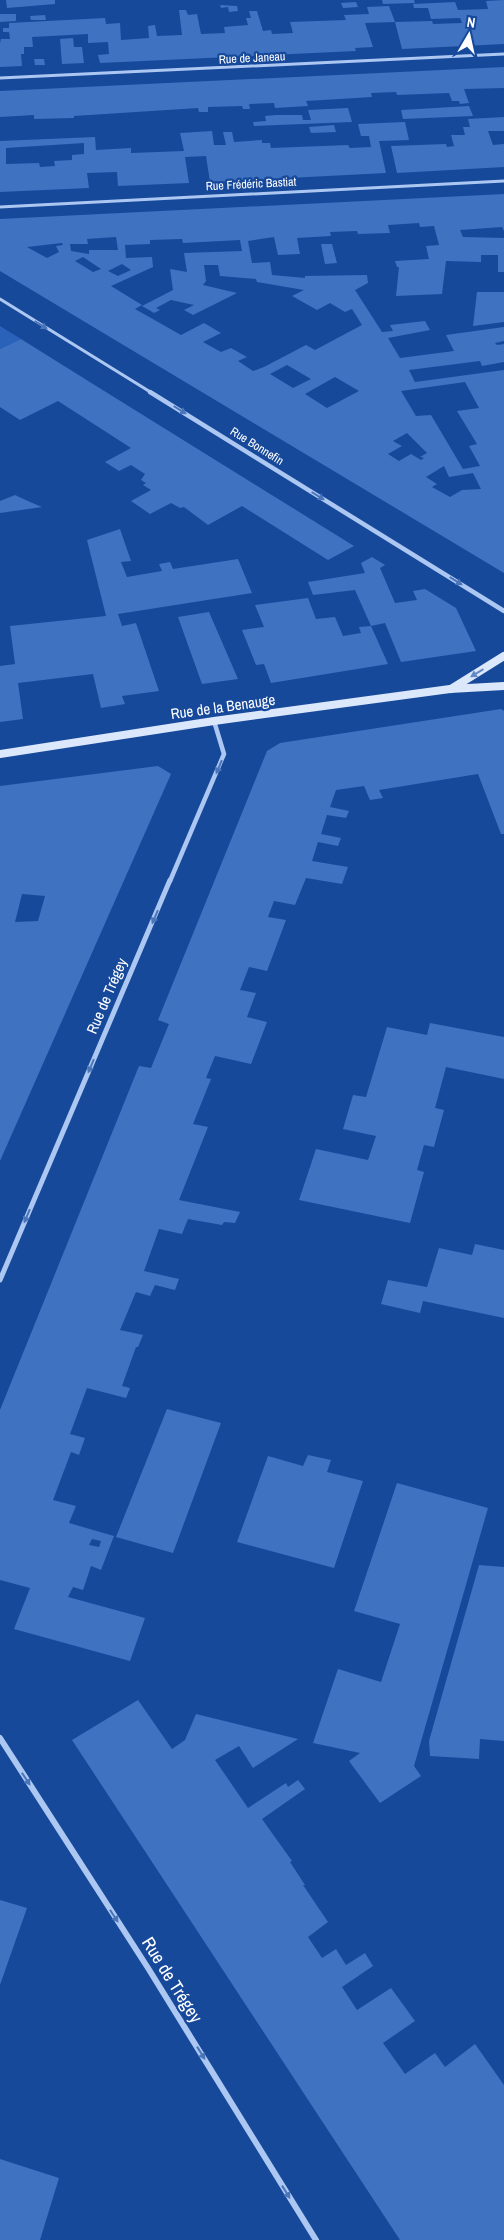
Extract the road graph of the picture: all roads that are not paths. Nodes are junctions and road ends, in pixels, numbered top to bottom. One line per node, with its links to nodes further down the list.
1 (504, 54): 2 (street, Rue de Janeau)
2 (0, 78)
3 (504, 181): 4 (street, Rue Frédéric Bastiat)
4 (0, 207)
5 (0, 299): 6 (street, Rue Bonnefin, one-way to 6)
6 (504, 611)
7 (504, 656): 9 (main road, Rue de la Benauge, one-way to 9)
8 (504, 686): 9 (main road, Rue de la Benauge)
9 (450, 689): 10 (main road, Rue de la Benauge)
10 (214, 721): 11 (main road, Rue de la Benauge); 12 (street, Rue de Trégey, one-way to 12)
11 (0, 754)
12 (0, 1280)
13 (0, 1738): 14 (street, Rue de Trégey, one-way to 14)
14 (316, 2240)

